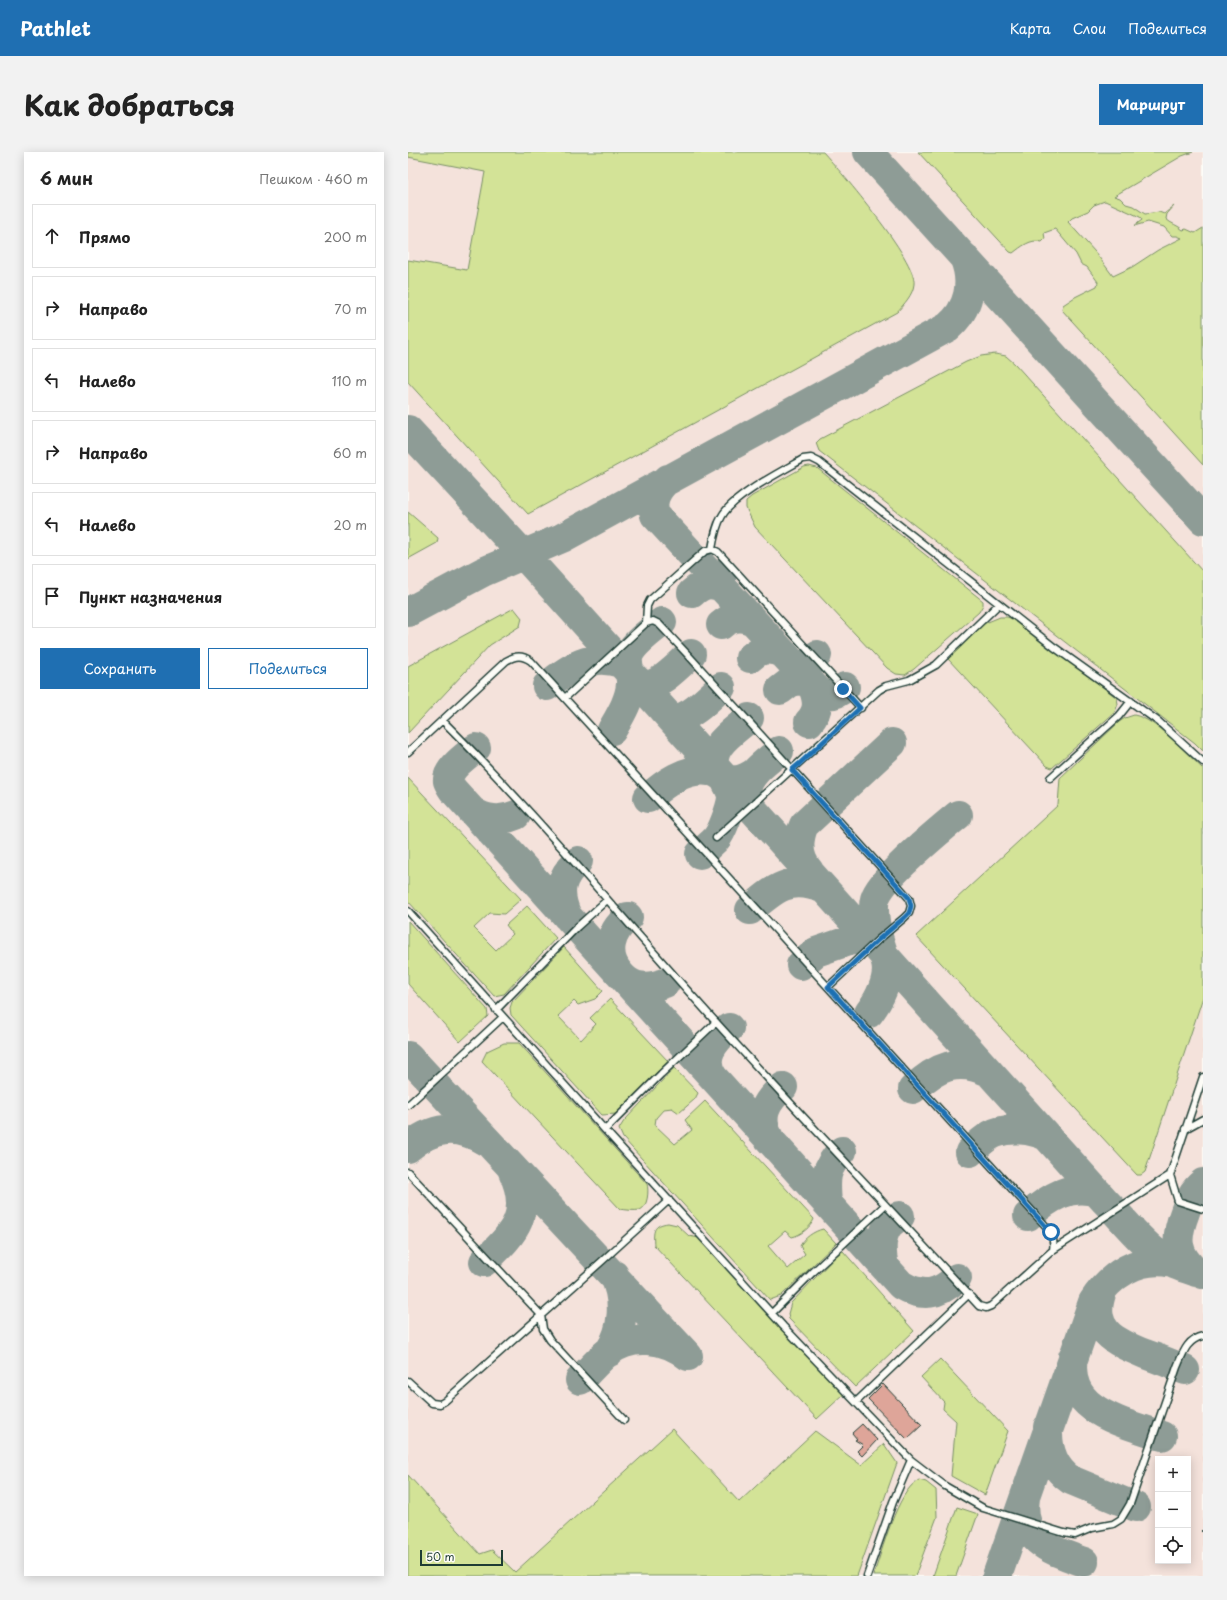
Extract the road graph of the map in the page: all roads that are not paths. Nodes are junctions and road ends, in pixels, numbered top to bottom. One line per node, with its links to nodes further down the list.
1 (712, 549): 2 (lane); 3 (lane); 6 (lane)
2 (999, 604): 5 (lane); 6 (lane)
3 (646, 624): 4 (lane); 10 (lane)
4 (565, 698): 7 (lane); 15 (lane)
5 (1131, 701): 9 (lane); 11 (lane)
6 (860, 708): 10 (lane)
7 (443, 721): 8 (lane); 13 (lane)
8 (408, 752)
9 (1203, 762)
10 (792, 770): 12 (lane); 15 (lane)
11 (1050, 778)
12 (716, 838)
13 (608, 900): 16 (lane); 18 (lane)
14 (408, 911): 16 (lane)
15 (828, 987): 29 (lane)
16 (496, 1010): 17 (lane)
17 (503, 1017): 20 (lane); 22 (lane)
18 (716, 1022): 22 (lane); 27 (lane)
19 (1203, 1077): 23 (lane)
20 (408, 1105)
21 (1203, 1120): 23 (lane)
22 (605, 1130): 26 (lane)
23 (1185, 1130): 25 (lane)
24 (408, 1172): 32 (lane)
25 (1170, 1175): 28 (lane); 29 (lane)
26 (669, 1200): 31 (lane); 32 (lane)
27 (885, 1205): 30 (lane); 31 (lane)
28 (1203, 1209)
29 (1053, 1250): 30 (lane)
30 (968, 1294): 35 (lane)
31 (772, 1313): 35 (lane)
32 (541, 1315): 34 (lane); 36 (lane)
33 (1203, 1336): 37 (lane)
34 (408, 1381)
35 (856, 1402): 37 (lane)
36 (624, 1420)
37 (912, 1460): 38 (lane)
38 (867, 1576)

